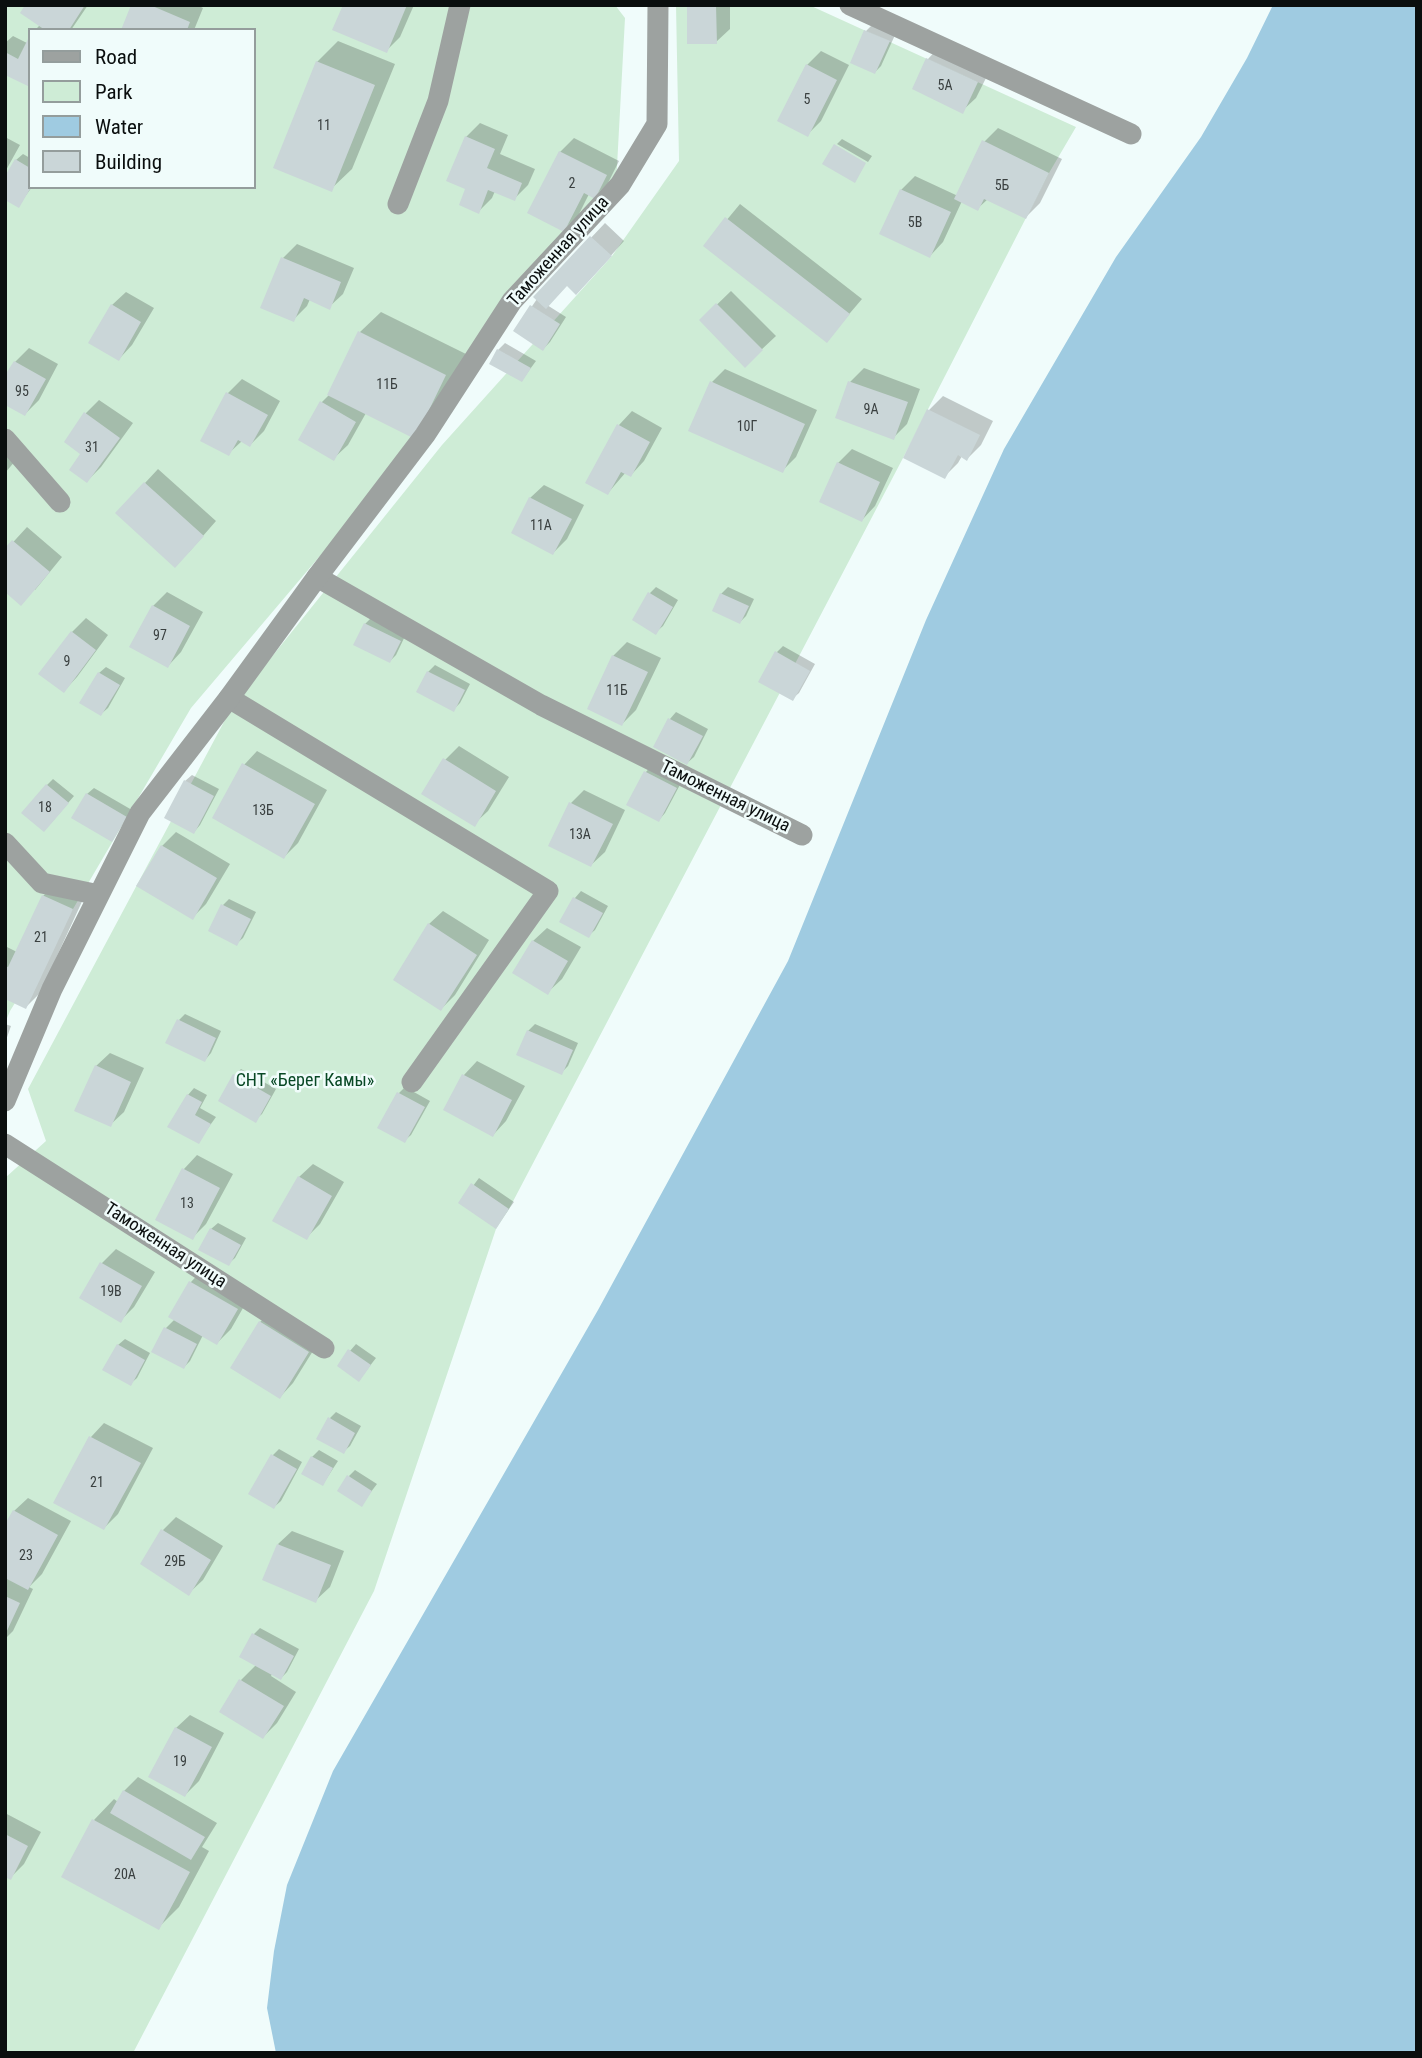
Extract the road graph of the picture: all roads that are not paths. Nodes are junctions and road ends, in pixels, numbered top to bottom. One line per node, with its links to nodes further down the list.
1 (460, 5): 5 (street)
2 (658, 5): 8 (street, Таможенная улица)
3 (850, 5): 4 (street)
4 (1131, 134)
5 (398, 204)
6 (5, 439): 7 (street)
7 (60, 502)
8 (317, 577): 9 (street, Таможенная улица); 10 (street, Таможенная улица)
9 (229, 698): 12 (street, Таможенная улица); 13 (street)
10 (802, 835)
11 (5, 843): 12 (street)
12 (99, 895): 14 (street, Таможенная улица)
13 (412, 1082)
14 (5, 1101)
15 (5, 1144): 16 (street, Таможенная улица)
16 (324, 1348)

